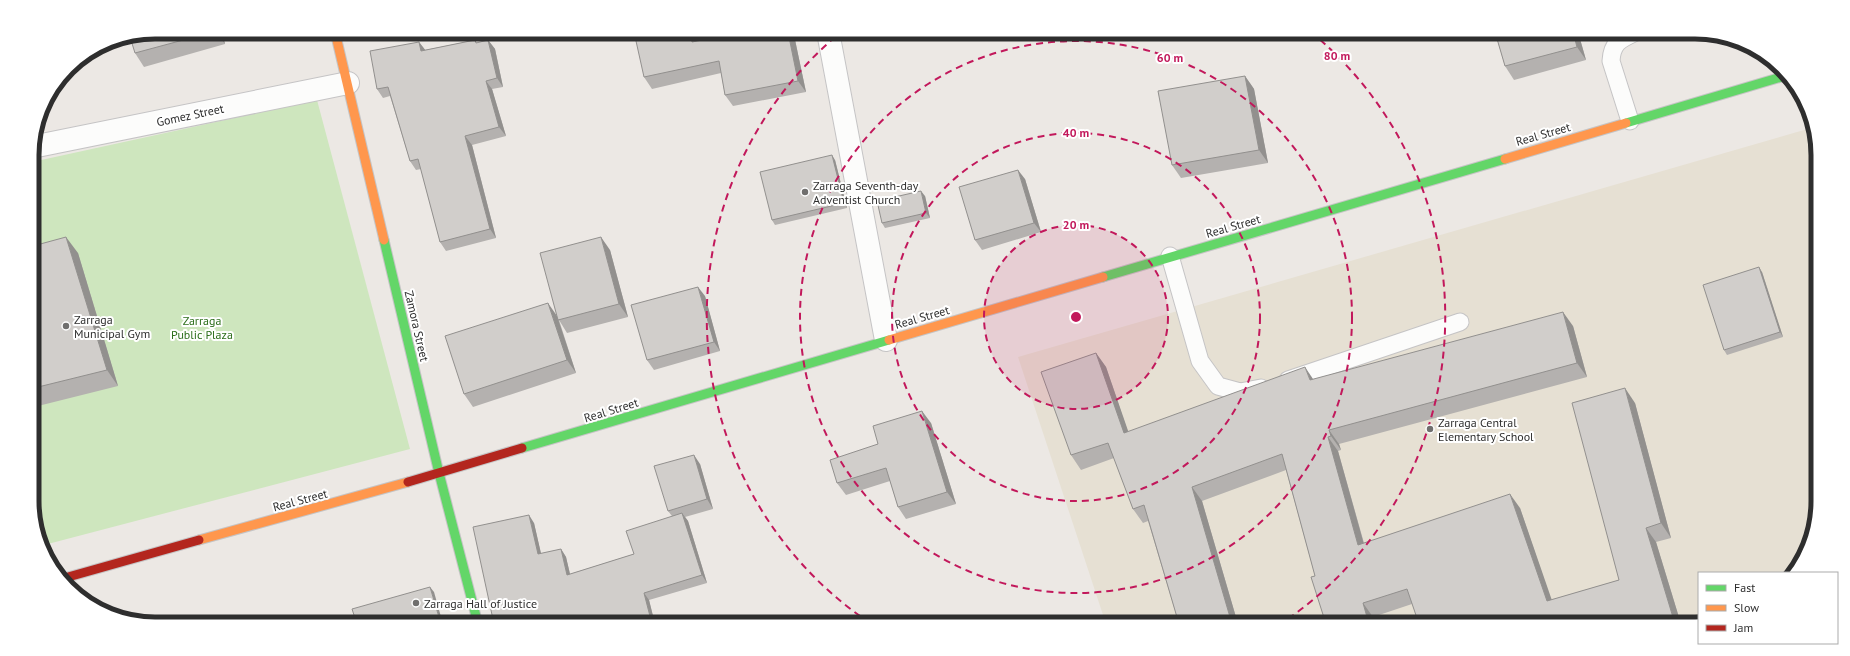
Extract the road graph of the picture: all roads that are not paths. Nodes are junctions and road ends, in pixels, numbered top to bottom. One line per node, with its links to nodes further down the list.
1 (337, 39): 5 (main road, Zamora Street)
2 (829, 39): 10 (street)
3 (1621, 39): 6 (lane)
4 (1781, 77): 6 (main road, Real Street)
5 (348, 83): 7 (street, Gomez Street); 11 (main road, Zamora Street)
6 (1630, 121): 8 (main road, Real Street)
7 (39, 147)
8 (1170, 256): 9 (lane); 10 (main road, Real Street)
9 (1460, 322)
10 (886, 340): 11 (main road, Real Street)
11 (439, 473): 12 (main road, Real Street); 13 (main road, Zamora Street)
12 (67, 576)
13 (476, 617)

